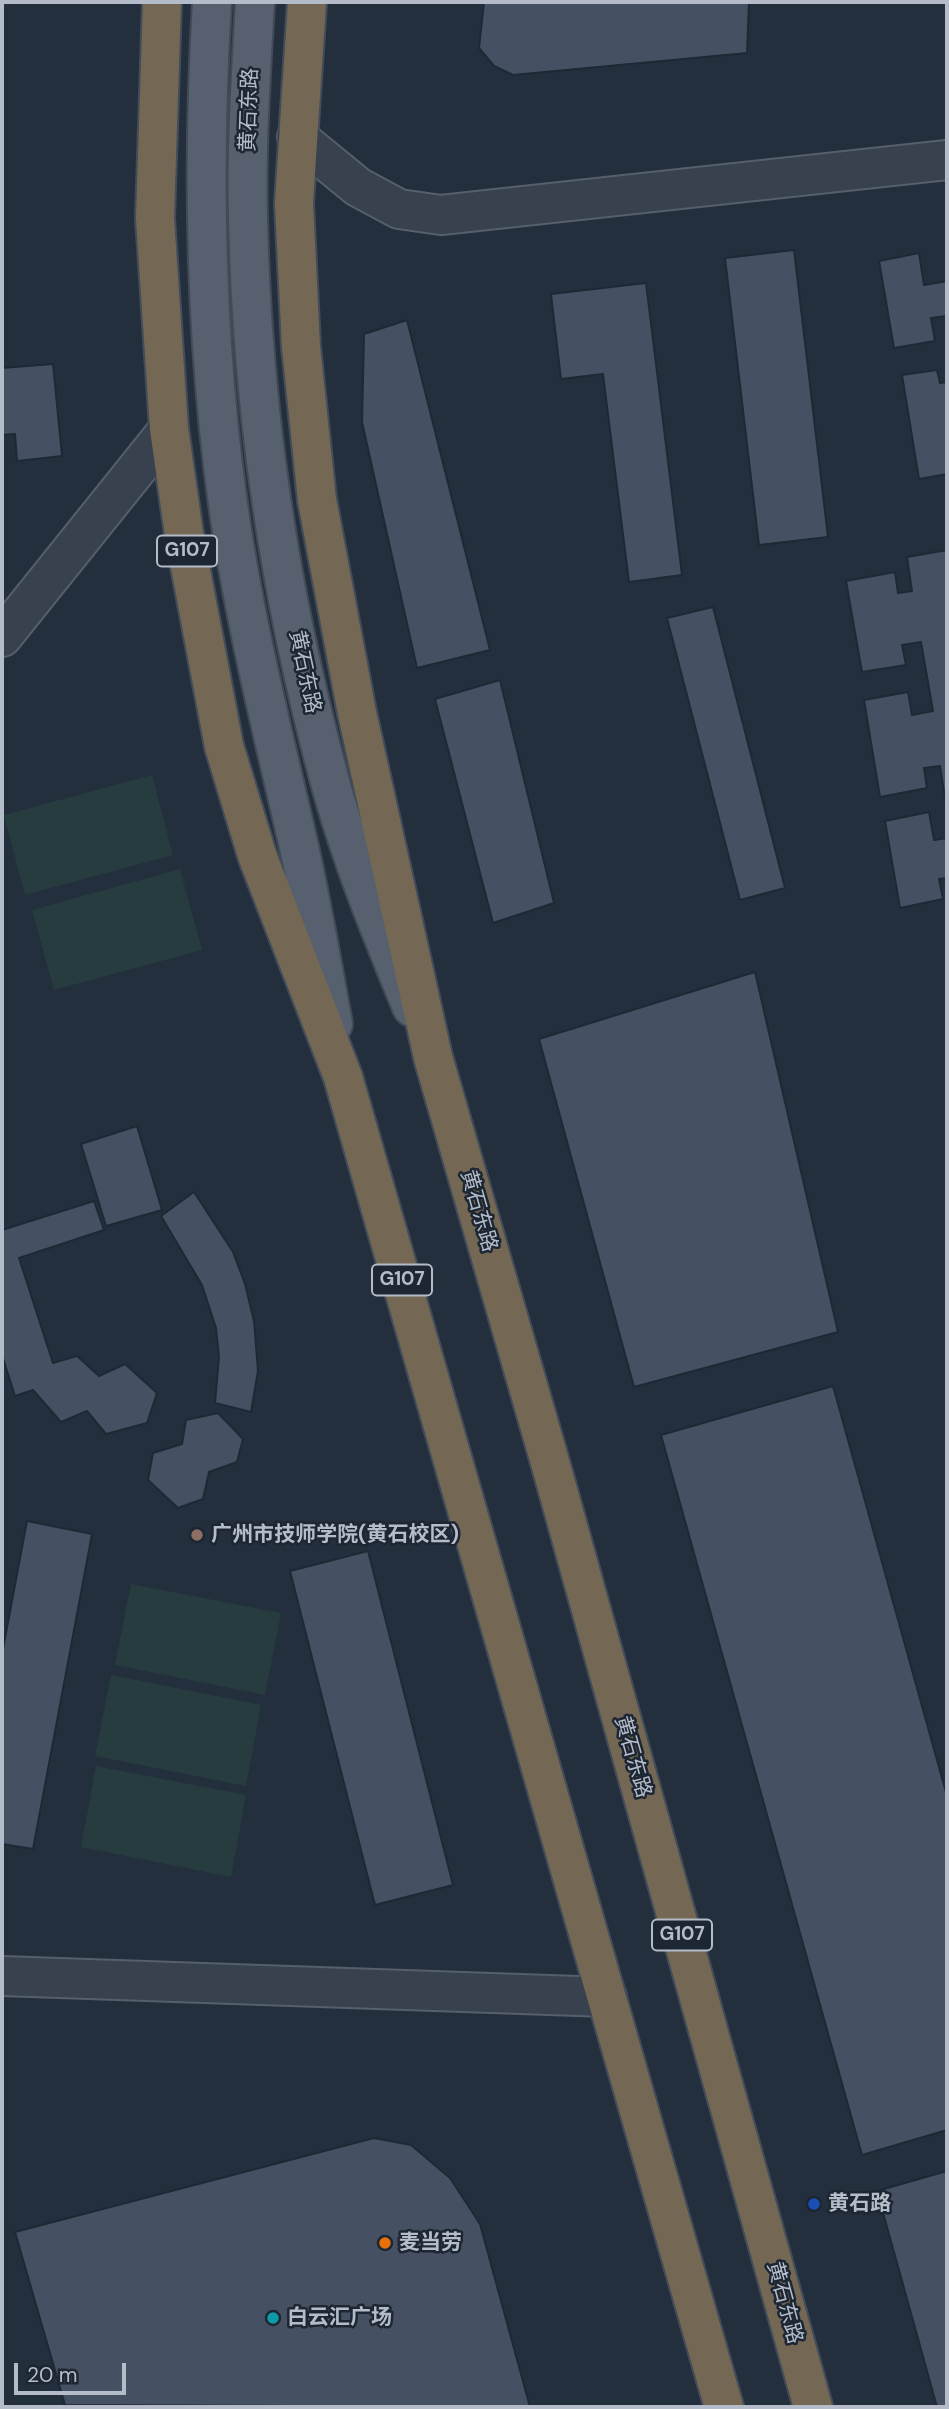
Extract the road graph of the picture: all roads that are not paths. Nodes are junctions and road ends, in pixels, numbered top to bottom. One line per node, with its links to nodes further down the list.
1 (162, 2): 7 (highway, G107)
2 (212, 2): 10 (main road, 黄石东路)
3 (256, 2): 9 (main road, 黄石东路)
4 (307, 2): 5 (highway, G107)
5 (298, 137): 6 (street); 9 (highway, G107)
6 (947, 160)
7 (169, 429): 8 (street); 10 (highway, G107)
8 (2, 637)
9 (433, 1057): 14 (highway, 黄石东路 / G107)
10 (343, 1077): 12 (highway, 黄石东路 / G107)
11 (2, 1976): 12 (street)
12 (607, 1997): 13 (highway, 黄石东路 / G107)
13 (724, 2407)
14 (813, 2407)

